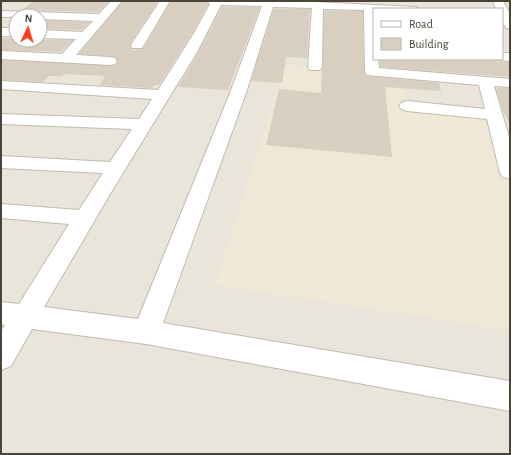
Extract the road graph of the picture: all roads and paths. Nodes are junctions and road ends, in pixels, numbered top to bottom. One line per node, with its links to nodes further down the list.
1 (117, 1): 11 (street)
2 (165, 1): 15 (street)
3 (211, 1): 4 (street)
4 (217, 1): 5 (street); 25 (street)
5 (258, 2): 6 (street); 36 (street)
6 (318, 5): 7 (street); 20 (street)
7 (363, 5): 8 (street); 21 (street)
8 (397, 8)
9 (3, 9): 11 (street)
10 (506, 13): 12 (street)
11 (102, 18): 14 (street)
12 (510, 25)
13 (48, 34): 14 (street)
14 (85, 36): 17 (street)
15 (137, 45)
16 (1, 55): 17 (street)
17 (65, 59): 19 (street)
18 (412, 60): 21 (street)
19 (110, 61)
20 (315, 67)
21 (416, 75): 22 (street)
22 (485, 81): 23 (street); 27 (street)
23 (510, 83)
24 (1, 85): 25 (street)
25 (163, 95): 29 (street)
26 (407, 106): 27 (street)
27 (494, 115): 32 (street)
28 (1, 119): 29 (street)
29 (143, 124): 31 (street)
30 (1, 162): 31 (street)
31 (116, 168): 34 (street)
32 (510, 173)
33 (1, 212): 34 (street)
34 (86, 218): 35 (street)
35 (13, 314): 36 (street); 37 (street)
36 (146, 332): 38 (street)
37 (1, 357)
38 (510, 396)

